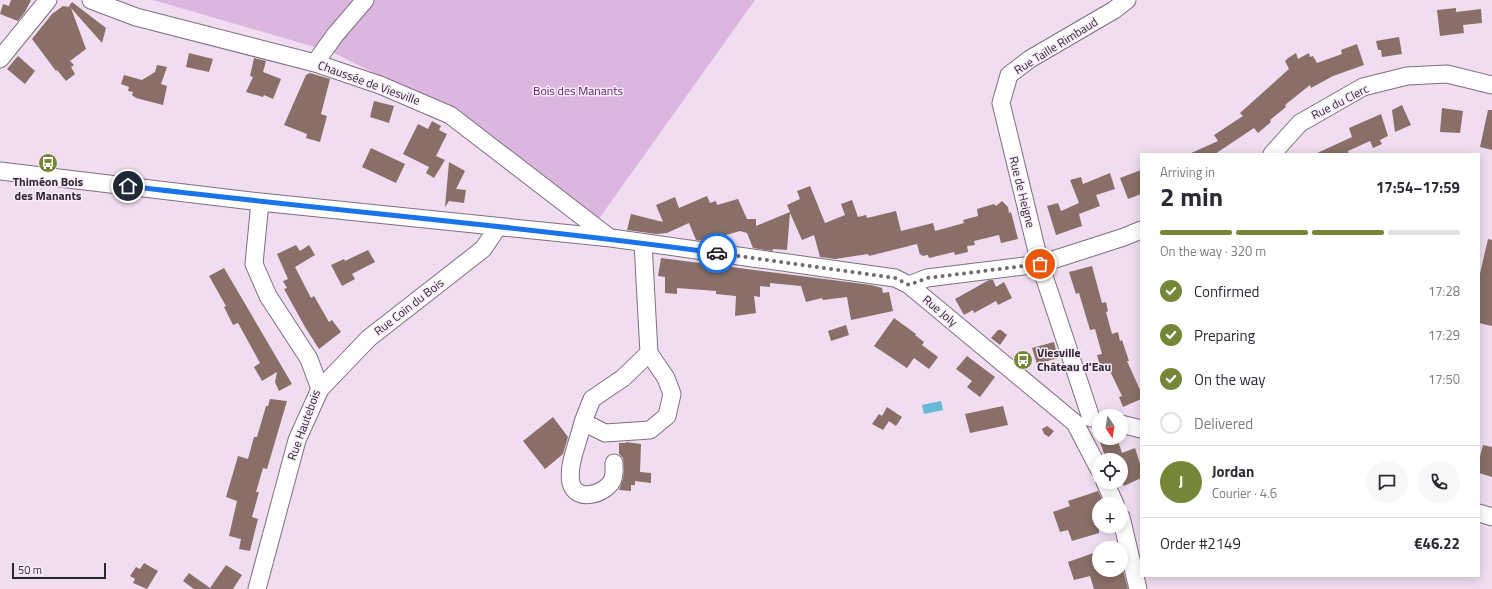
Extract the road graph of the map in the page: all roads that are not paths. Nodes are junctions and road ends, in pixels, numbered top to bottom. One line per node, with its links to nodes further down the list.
1 (48, 0): 5 (street)
2 (91, 0): 6 (street, Chaussée de Viesville)
3 (365, 0): 6 (street)
4 (1127, 0): 8 (street, Rue Taille Rimbaud)
5 (0, 59)
6 (315, 63): 14 (street, Chaussée de Viesville)
7 (1492, 85): 9 (street, Rue du Clerc)
8 (1001, 104): 16 (street, Rue de Heigne)
9 (1273, 153)
10 (2, 167): 11 (street, Rue Joly)
11 (260, 202): 12 (street, Rue Joly); 19 (street, Rue Hautebois)
12 (498, 227): 14 (street, Rue Joly); 19 (street, Rue Coin du Bois)
13 (1140, 230): 16 (street)
14 (611, 238): 15 (street, Rue Joly)
15 (644, 243): 17 (street, Rue Joly); 18 (street)
16 (1040, 264): 17 (street); 20 (street, Rue de Heigne)
17 (909, 285): 20 (street, Rue Joly)
18 (649, 354): 21 (street); 21 (street)
19 (320, 389): 29 (street, Rue Hautebois)
20 (1088, 420): 24 (street)
21 (583, 422): 25 (street)
22 (1128, 426): 23 (street)
23 (1140, 429)
24 (1095, 453)
25 (614, 463)
26 (1480, 513): 27 (street)
27 (1492, 517)
28 (1125, 533): 30 (street)
29 (257, 589)
30 (1138, 589)

